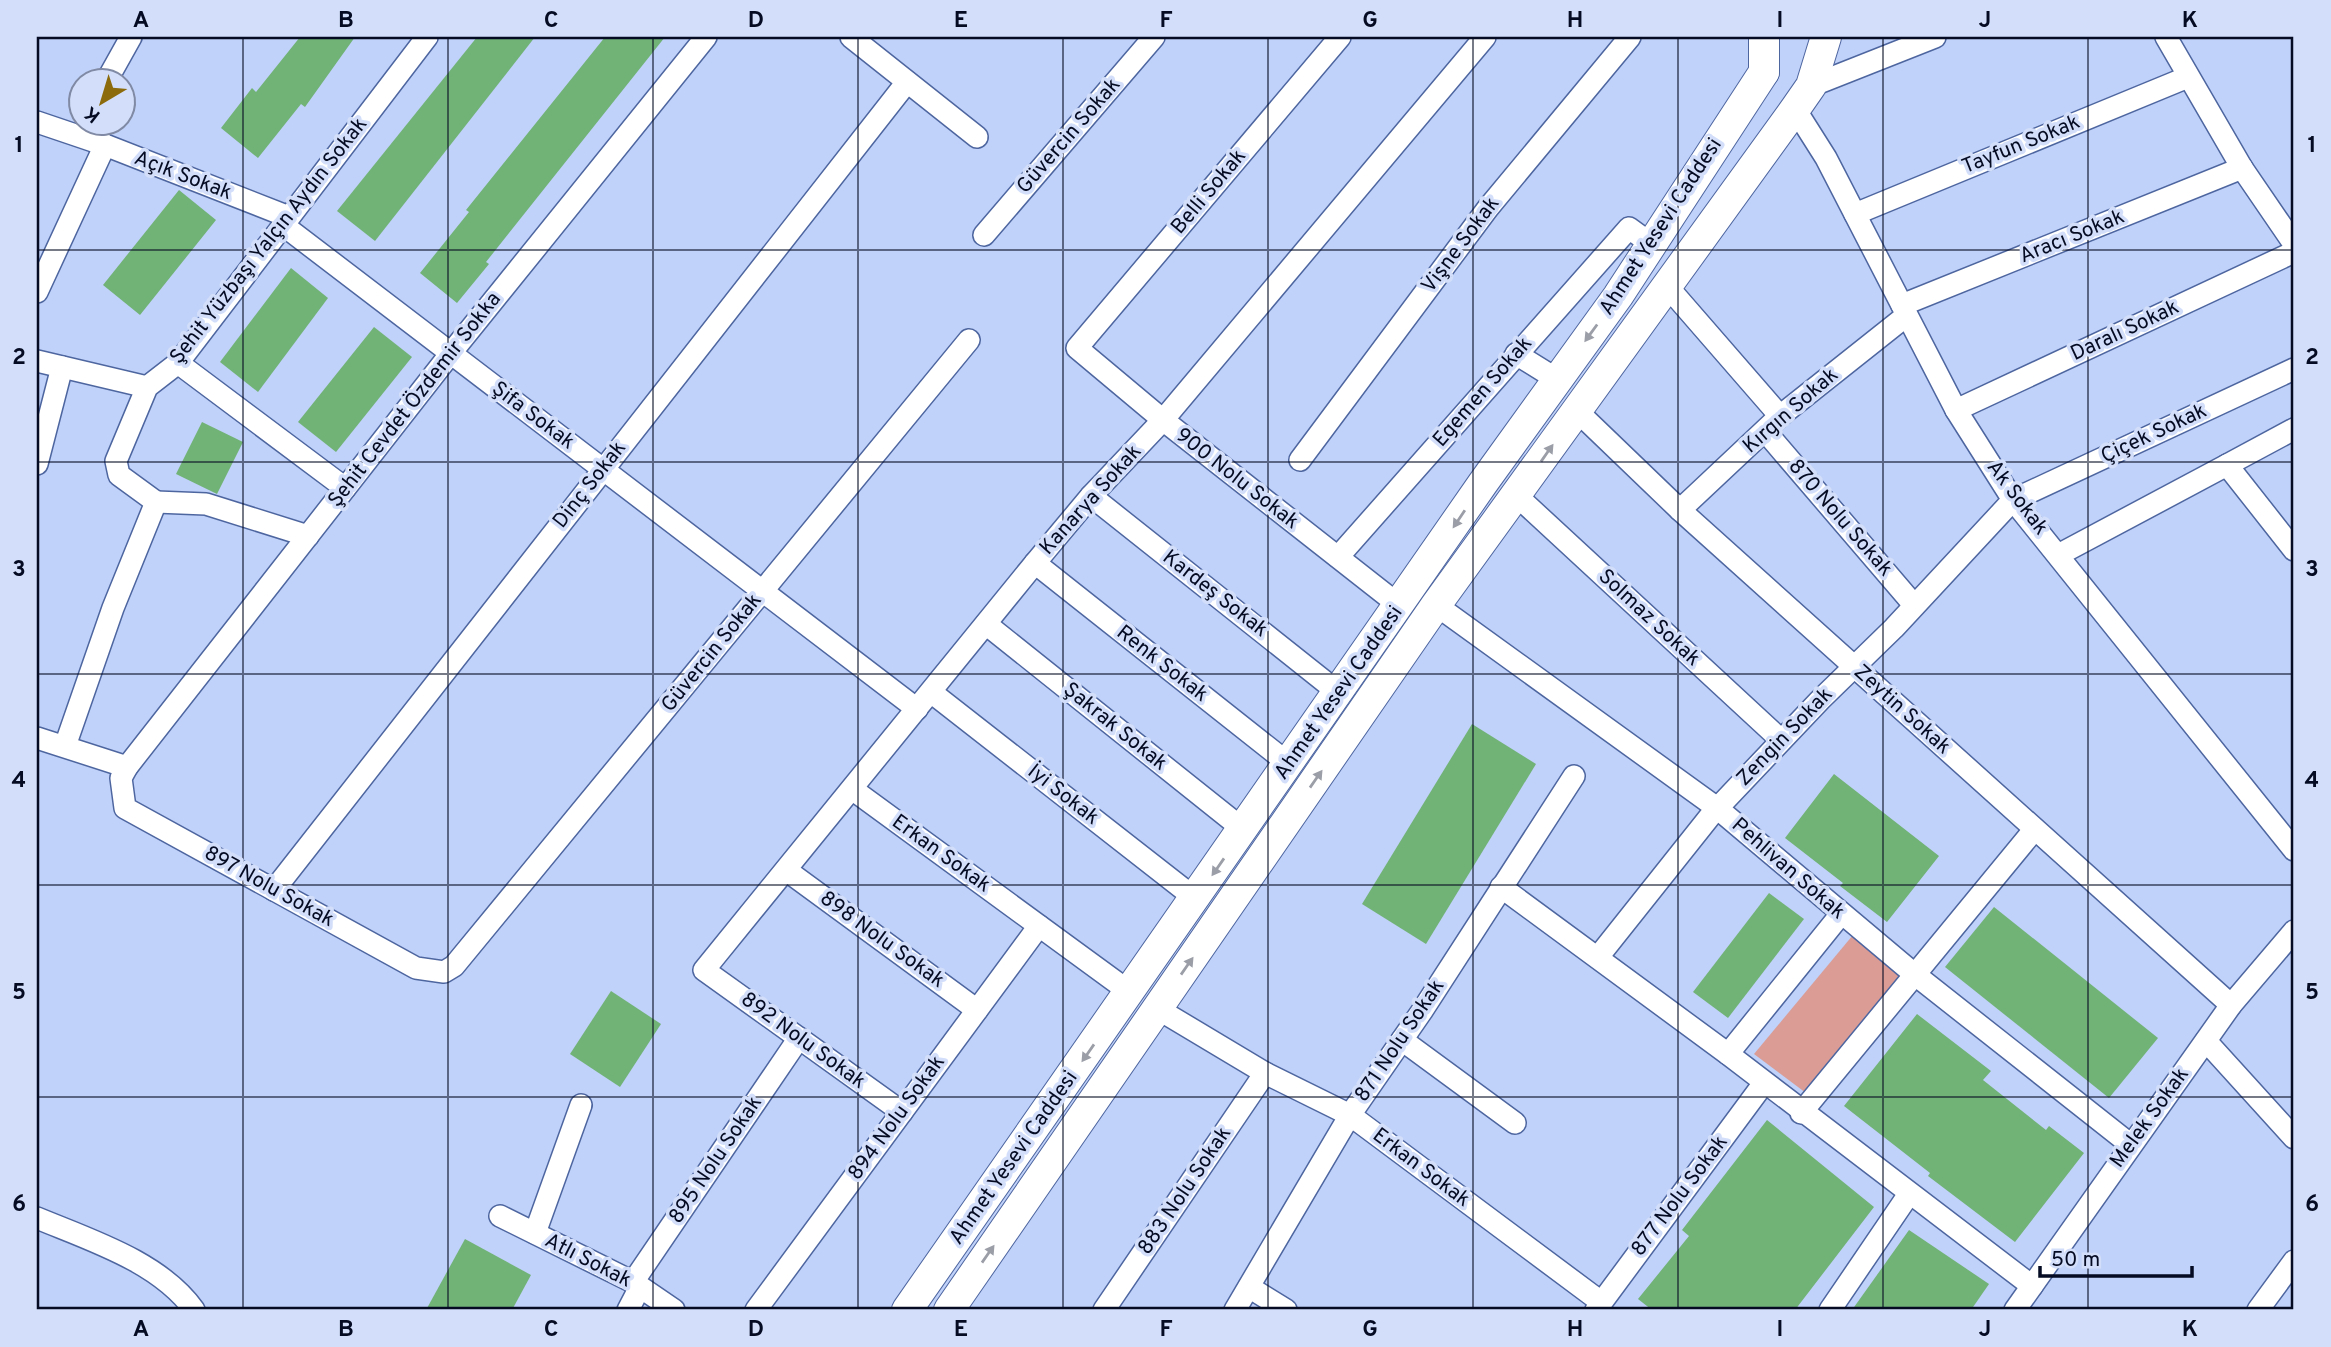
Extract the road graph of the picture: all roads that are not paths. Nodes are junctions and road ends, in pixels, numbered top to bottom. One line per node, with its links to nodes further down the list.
1 (131, 37): 13 (street)
2 (427, 37): 25 (street, Şehit Yüzbaşı Yalçın Aydın Sokak)
3 (706, 37): 35 (street, Şehit Cevdet Özdemir Sokka)
4 (1154, 37): 26 (street, Güvercin Sokak)
5 (1340, 37): 34 (street, Belli Sokak)
6 (1485, 37): 45 (street, Kanarya Sokak)
7 (1630, 37): 48 (street, Vişne Sokak)
8 (1764, 37): 14 (main road)
9 (1826, 37): 17 (main road, Ahmet Yesevi Caddesi)
10 (1935, 37): 17 (street)
11 (2166, 37): 15 (street)
12 (856, 39): 16 (street)
13 (115, 66)
14 (1764, 72): 17 (main road); 27 (main road, Ahmet Yesevi Caddesi)
15 (2188, 77): 23 (street); 24 (street, Tayfun Sokak)
16 (907, 82): 21 (street); 51 (street, Dinç Sokak)
17 (1803, 97): 24 (street, Ak Sokak); 30 (main road, Ahmet Yesevi Caddesi)
18 (37, 122): 19 (street, Açık Sokak)
19 (66, 127)
20 (91, 136): 22 (street, Açık Sokak)
21 (978, 137)
22 (105, 145): 25 (street, Açık Sokak); 31 (street)
23 (2242, 168): 28 (street); 32 (street, Aracı Sokak)
24 (1854, 214): 32 (street, Ak Sokak)
25 (286, 221): 35 (street, Şifa Sokak); 38 (street, Şehit Yüzbaşı Yalçın Aydın Sokak)
26 (984, 235)
27 (1640, 236): 36 (street, Egemen Sokak); 41 (main road, Ahmet Yesevi Caddesi, one-way to 41)
28 (2294, 244)
29 (2294, 252): 43 (street, Daralı Sokak)
30 (1667, 286): 44 (main road, Ahmet Yesevi Caddesi); 46 (street, 870 Nolu Sokak)
31 (37, 292)
32 (1904, 311): 43 (street, Ak Sokak); 46 (street, Kırgın Sokak)
33 (969, 340): 63 (street, Güvercin Sokak)
34 (1077, 348): 45 (street, 900 Nolu Sokak)
35 (451, 354): 51 (street, Şifa Sokak); 52 (street, Şehit Cevdet Özdemir Sokka)
36 (1516, 354): 41 (street); 61 (street, Egemen Sokak)
37 (37, 361): 39 (street)
38 (178, 363): 42 (street, Şehit Yüzbaşı Yalçın Aydın Sokak); 52 (street)
39 (62, 367): 42 (street); 49 (street)
40 (2294, 369): 55 (street, Çiçek Sokak)
41 (1558, 380): 66 (main road, Ahmet Yesevi Caddesi, one-way to 66)
42 (147, 387): 56 (street, Şehit Yüzbaşı Yalçın Aydın Sokak)
43 (1956, 410): 55 (street, Ak Sokak)
44 (1577, 411): 54 (main road, Ahmet Yesevi Caddesi, one-way to 44); 57 (street, Zeytin Sokak)
45 (1163, 420): 53 (street, Kanarya Sokak); 61 (street, 900 Nolu Sokak)
46 (1773, 424): 57 (street, Kırgın Sokak); 65 (street, 870 Nolu Sokak)
47 (2294, 429): 50 (street)
48 (1300, 460)
49 (37, 464)
50 (2227, 465): 59 (street); 60 (street)
51 (603, 469): 63 (street, Şifa Sokak); 85 (street, Dinç Sokak)
52 (345, 488): 58 (street, Şehit Cevdet Özdemir Sokka)
53 (1091, 496): 62 (street, Kanarya Sokak); 70 (street, Kardeş Sokak)
54 (1517, 496): 64 (main road, Ahmet Yesevi Caddesi); 73 (street, Solmaz Sokak)
55 (2013, 500): 60 (street, Ak Sokak); 65 (street, Zengin Sokak)
56 (156, 502): 58 (street); 74 (street)
57 (1680, 510): 68 (street, Zeytin Sokak)
58 (308, 536): 76 (street, Şehit Cevdet Özdemir Sokka)
59 (2294, 550)
60 (2060, 554): 82 (street, Ak Sokak)
61 (1338, 557): 66 (street, 900 Nolu Sokak)
62 (1035, 564): 67 (street, Kanarya Sokak); 75 (street, Renk Sokak)
63 (762, 591): 71 (street, Şifa Sokak); 91 (street, Güvercin Sokak)
64 (1436, 605): 79 (street, Pehlivan Sokak); 96 (main road, Ahmet Yesevi Caddesi, one-way to 64)
65 (1914, 605): 68 (street, Zengin Sokak)
66 (1400, 606): 70 (main road, Ahmet Yesevi Caddesi)
67 (986, 624): 69 (street, Kanarya Sokak); 80 (street, Şakrak Sokak)
68 (1854, 667): 73 (street, Zengin Sokak); 81 (street, Zeytin Sokak)
69 (930, 692): 71 (street, Kanarya Sokak); 86 (street, İyi Sokak)
70 (1339, 693): 75 (main road, Ahmet Yesevi Caddesi)
71 (916, 709): 78 (street, Kanarya Sokak)
72 (37, 738): 74 (street)
73 (1781, 740): 79 (street, Zengin Sokak)
74 (65, 747): 76 (street)
75 (1289, 764): 80 (main road, Ahmet Yesevi Caddesi)
76 (127, 767): 85 (street, 897 Nolu Sokak)
77 (1574, 776): 84 (street, 871 Nolu Sokak)
78 (852, 789): 83 (street, Kanarya Sokak); 88 (street, Erkan Sokak)
79 (1717, 808): 87 (street, Pehlivan Sokak); 90 (street, Zengin Sokak)
80 (1244, 830): 86 (main road, Ahmet Yesevi Caddesi, one-way to 86)
81 (2035, 830): 93 (street); 95 (street, Zeytin Sokak)
82 (2294, 850)
83 (786, 870): 92 (street, Kanarya Sokak); 97 (street, 898 Nolu Sokak)
84 (1501, 887): 90 (street); 99 (street, 871 Nolu Sokak)
85 (274, 890): 91 (street, 897 Nolu Sokak)
86 (1196, 899): 94 (main road, Ahmet Yesevi Caddesi)
87 (1841, 914): 93 (street, Pehlivan Sokak); 101 (street)
88 (1039, 926): 94 (street, Erkan Sokak); 97 (street, 894 Nolu Sokak)
89 (2294, 932): 95 (street, Melek Sokak)
90 (1598, 957): 101 (street)
91 (454, 966)
92 (704, 970): 98 (street, 892 Nolu Sokak)
93 (1913, 974): 106 (street); 110 (street, Pehlivan Sokak)
94 (1131, 993): 124 (main road, Ahmet Yesevi Caddesi, one-way to 124)
95 (2231, 1004): 100 (street, Melek Sokak)
96 (1158, 1009): 102 (street, Erkan Sokak); 125 (main road, Ahmet Yesevi Caddesi, one-way to 96)
97 (977, 1010): 105 (street, 894 Nolu Sokak)
98 (799, 1038): 105 (street, 892 Nolu Sokak); 116 (street, 895 Nolu Sokak)
99 (1402, 1040): 107 (street, 871 Nolu Sokak); 108 (street)
100 (2206, 1041): 109 (street); 110 (street, Melek Sokak)
101 (1728, 1054): 103 (street)
102 (1265, 1073): 107 (street, Erkan Sokak); 126 (street, 883 Nolu Sokak)
103 (1764, 1083): 106 (street); 119 (street, 877 Nolu Sokak)
104 (581, 1105): 114 (street)
105 (902, 1112): 123 (street, 894 Nolu Sokak)
106 (1801, 1113): 111 (street)
107 (1350, 1115): 118 (street, 871 Nolu Sokak); 119 (street, Erkan Sokak)
108 (1515, 1123)
109 (2294, 1138)
110 (2131, 1145): 117 (street, Melek Sokak)
111 (1909, 1194): 117 (street); 129 (street)
112 (500, 1216): 114 (street, Atlı Sokak)
113 (37, 1217): 120 (street)
114 (534, 1233): 116 (street, Atlı Sokak)
115 (2294, 1261): 131 (street)
116 (636, 1285): 121 (street, 895 Nolu Sokak); 122 (street, Atlı Sokak)
117 (2032, 1286): 130 (street, Melek Sokak)
118 (1249, 1287): 127 (street, 871 Nolu Sokak); 128 (street)
119 (1599, 1306)
120 (194, 1310)
121 (628, 1310)
122 (674, 1310)
123 (756, 1310)
124 (907, 1310)
125 (949, 1310)
126 (1104, 1310)
127 (1235, 1310)
128 (1286, 1310)
129 (1830, 1310)
130 (2015, 1310)
131 (2258, 1310)

